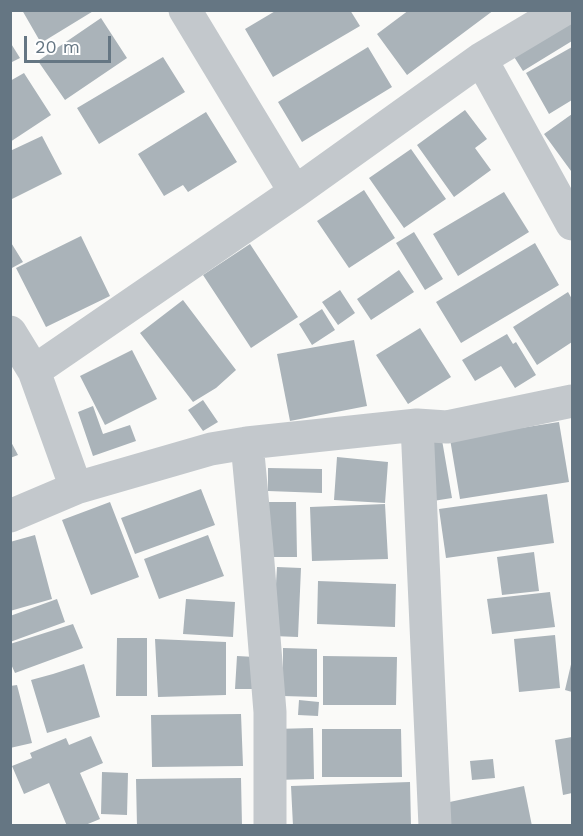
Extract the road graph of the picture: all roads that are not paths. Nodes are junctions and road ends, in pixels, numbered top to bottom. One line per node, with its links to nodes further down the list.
1 (185, 10): 4 (street)
2 (546, 15): 3 (street)
3 (481, 59): 4 (street); 5 (street)
4 (295, 192): 7 (street)
5 (573, 224)
6 (10, 332): 7 (street)
7 (34, 371): 11 (street)
8 (573, 401): 9 (street)
9 (417, 425): 10 (street); 14 (street)
10 (247, 443): 11 (street); 13 (street)
11 (76, 488): 12 (street)
12 (10, 516)
13 (270, 825)
14 (435, 825)

